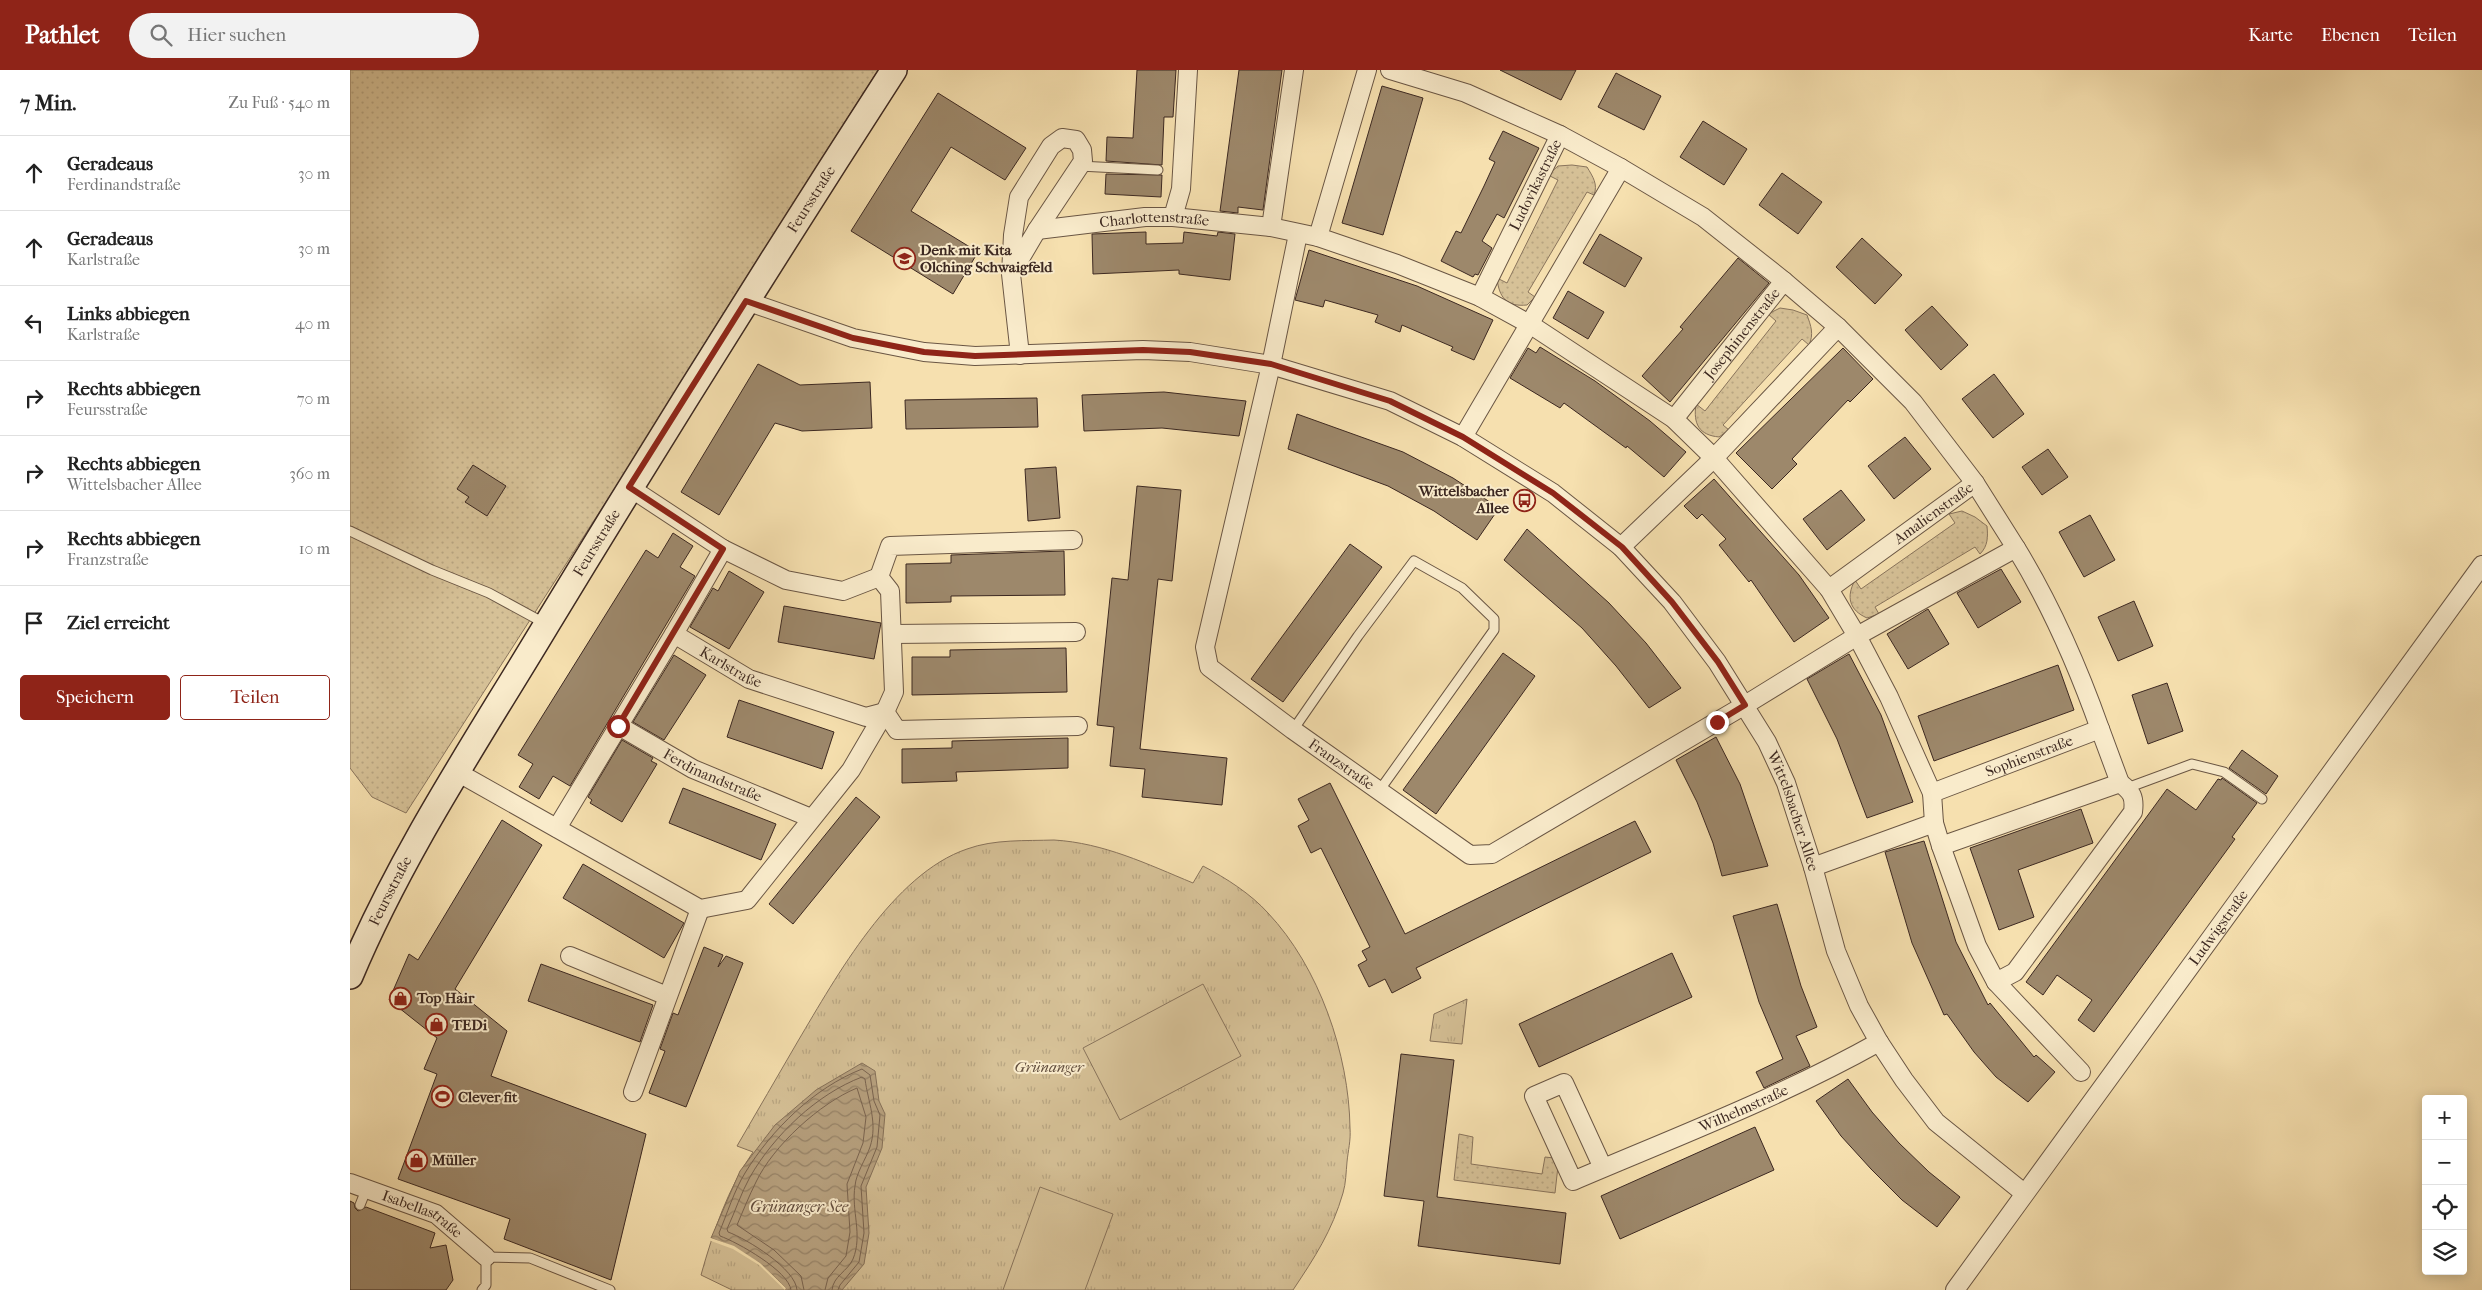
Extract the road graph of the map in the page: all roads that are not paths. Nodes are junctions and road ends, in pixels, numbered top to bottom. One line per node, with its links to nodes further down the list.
1 (894, 70): 18 (street, Feursstraße)
2 (1188, 70): 10 (street)
3 (1294, 70): 11 (street)
4 (1367, 70): 14 (street)
5 (1390, 70): 6 (street)
6 (1560, 135): 8 (street, Ludovikastraße); 17 (street, Ludovikastraße)
7 (1079, 166): 9 (lane); 12 (street); 15 (street)
8 (1622, 168): 16 (street, Ludovikastraße); 19 (street)
9 (1158, 170)
10 (1173, 217): 11 (street, Charlottenstraße); 12 (street, Charlottenstraße)
11 (1271, 227): 13 (street, Charlottenstraße)
12 (1037, 230): 15 (street)
13 (1298, 234): 14 (street, Charlottenstraße); 22 (street)
14 (1318, 238): 17 (street, Charlottenstraße)
15 (1011, 274): 21 (street)
16 (1784, 281): 20 (street, Josephinenstraße); 23 (street, Josephinenstraße)
17 (1480, 297): 19 (street, Charlottenstraße)
18 (746, 301): 21 (street, Wittelsbacher Allee); 27 (street, Feursstraße)
19 (1531, 325): 23 (street); 24 (street)
20 (1838, 327): 25 (street); 26 (street, Josephinenstraße)
21 (1020, 355): 22 (street, Wittelsbacher Allee)
22 (1271, 364): 24 (street, Wittelsbacher Allee); 46 (street, Franzstraße)
23 (1674, 419): 25 (street)
24 (1463, 437): 30 (street, Wittelsbacher Allee)
25 (1714, 458): 30 (street); 35 (street)
26 (1976, 483): 31 (street, Amalienstraße); 35 (street, Amalienstraße)
27 (629, 487): 32 (street); 36 (street, Feursstraße)
28 (350, 531): 36 (lane)
29 (1073, 540): 34 (street)
30 (1622, 547): 41 (street, Wittelsbacher Allee)
31 (2016, 548): 40 (street); 45 (street, Amalienstraße)
32 (723, 549): 34 (street); 38 (street)
33 (2482, 565): 67 (street, Ludwigstraße)
34 (879, 577): 39 (street)
35 (1829, 590): 40 (street)
36 (547, 624): 47 (street, Feursstraße)
37 (1076, 632): 39 (street)
38 (674, 634): 42 (street, Karlstraße); 43 (street)
39 (893, 634): 42 (street)
40 (1857, 636): 41 (street); 50 (street)
41 (1745, 705): 49 (street, Franzstraße); 56 (street, Wittelsbacher Allee)
42 (885, 712): 44 (street); 52 (street)
43 (618, 726): 52 (street, Ferdinandstraße); 54 (street)
44 (1078, 726)
45 (2100, 729): 48 (street); 50 (street, Sophienstraße)
46 (1293, 730): 49 (street, Franzstraße); 49 (lane)
47 (456, 772): 54 (street); 59 (street, Feursstraße)
48 (2123, 786): 51 (lane); 55 (street); 60 (street)
49 (1379, 791)
50 (1932, 793): 53 (street)
51 (2262, 799)
52 (811, 818): 57 (street)
53 (1934, 823): 55 (street); 56 (street)
54 (557, 828): 57 (street)
55 (1940, 846): 60 (street)
56 (1813, 867): 62 (street, Wittelsbacher Allee)
57 (700, 909): 61 (street)
58 (570, 956): 61 (street)
59 (350, 976)
60 (1996, 982): 63 (street)
61 (667, 996): 64 (street)
62 (1879, 1042): 65 (street, Wilhelmstraße); 67 (street, Wittelsbacher Allee)
63 (2081, 1072)
64 (633, 1092)
65 (1603, 1168): 65 (street, Wilhelmstraße)
66 (359, 1193): 68 (street, Isabellastraße)
67 (2024, 1194): 71 (street, Ludwigstraße)
68 (486, 1257): 69 (lane); 70 (lane)
69 (482, 1290)
70 (610, 1290)
71 (1954, 1290)

